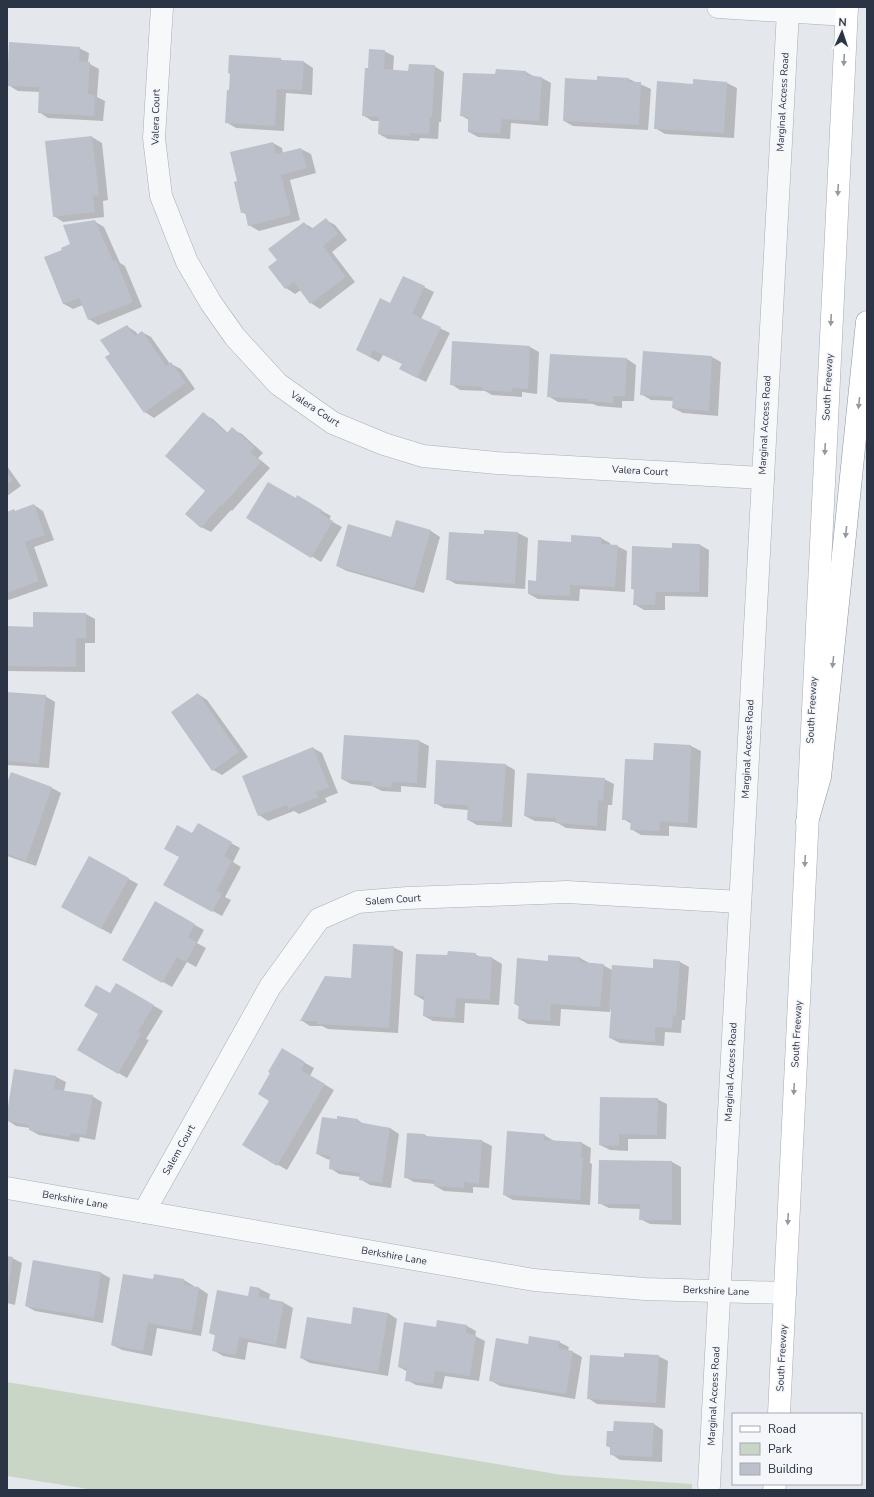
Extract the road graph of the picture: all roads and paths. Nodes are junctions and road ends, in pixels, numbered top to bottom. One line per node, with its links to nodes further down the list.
1 (162, 7): 6 (street, Valera Court)
2 (718, 7): 3 (street)
3 (788, 11): 4 (street); 6 (street, Marginal Access Road)
4 (846, 11): 7 (main road, South Freeway, one-way to 7)
5 (867, 322): 7 (main road, one-way to 7)
6 (763, 478): 8 (street, Marginal Access Road)
7 (807, 822): 12 (main road, South Freeway, one-way to 12)
8 (740, 902): 10 (street, Salem Court); 11 (street, Marginal Access Road)
9 (7, 1188): 10 (street, Berkshire Lane)
10 (144, 1212): 11 (street, Berkshire Lane)
11 (720, 1291): 12 (street, Berkshire Lane); 14 (street, Marginal Access Road)
12 (785, 1293): 13 (main road, South Freeway)
13 (778, 1413)
14 (709, 1486)

